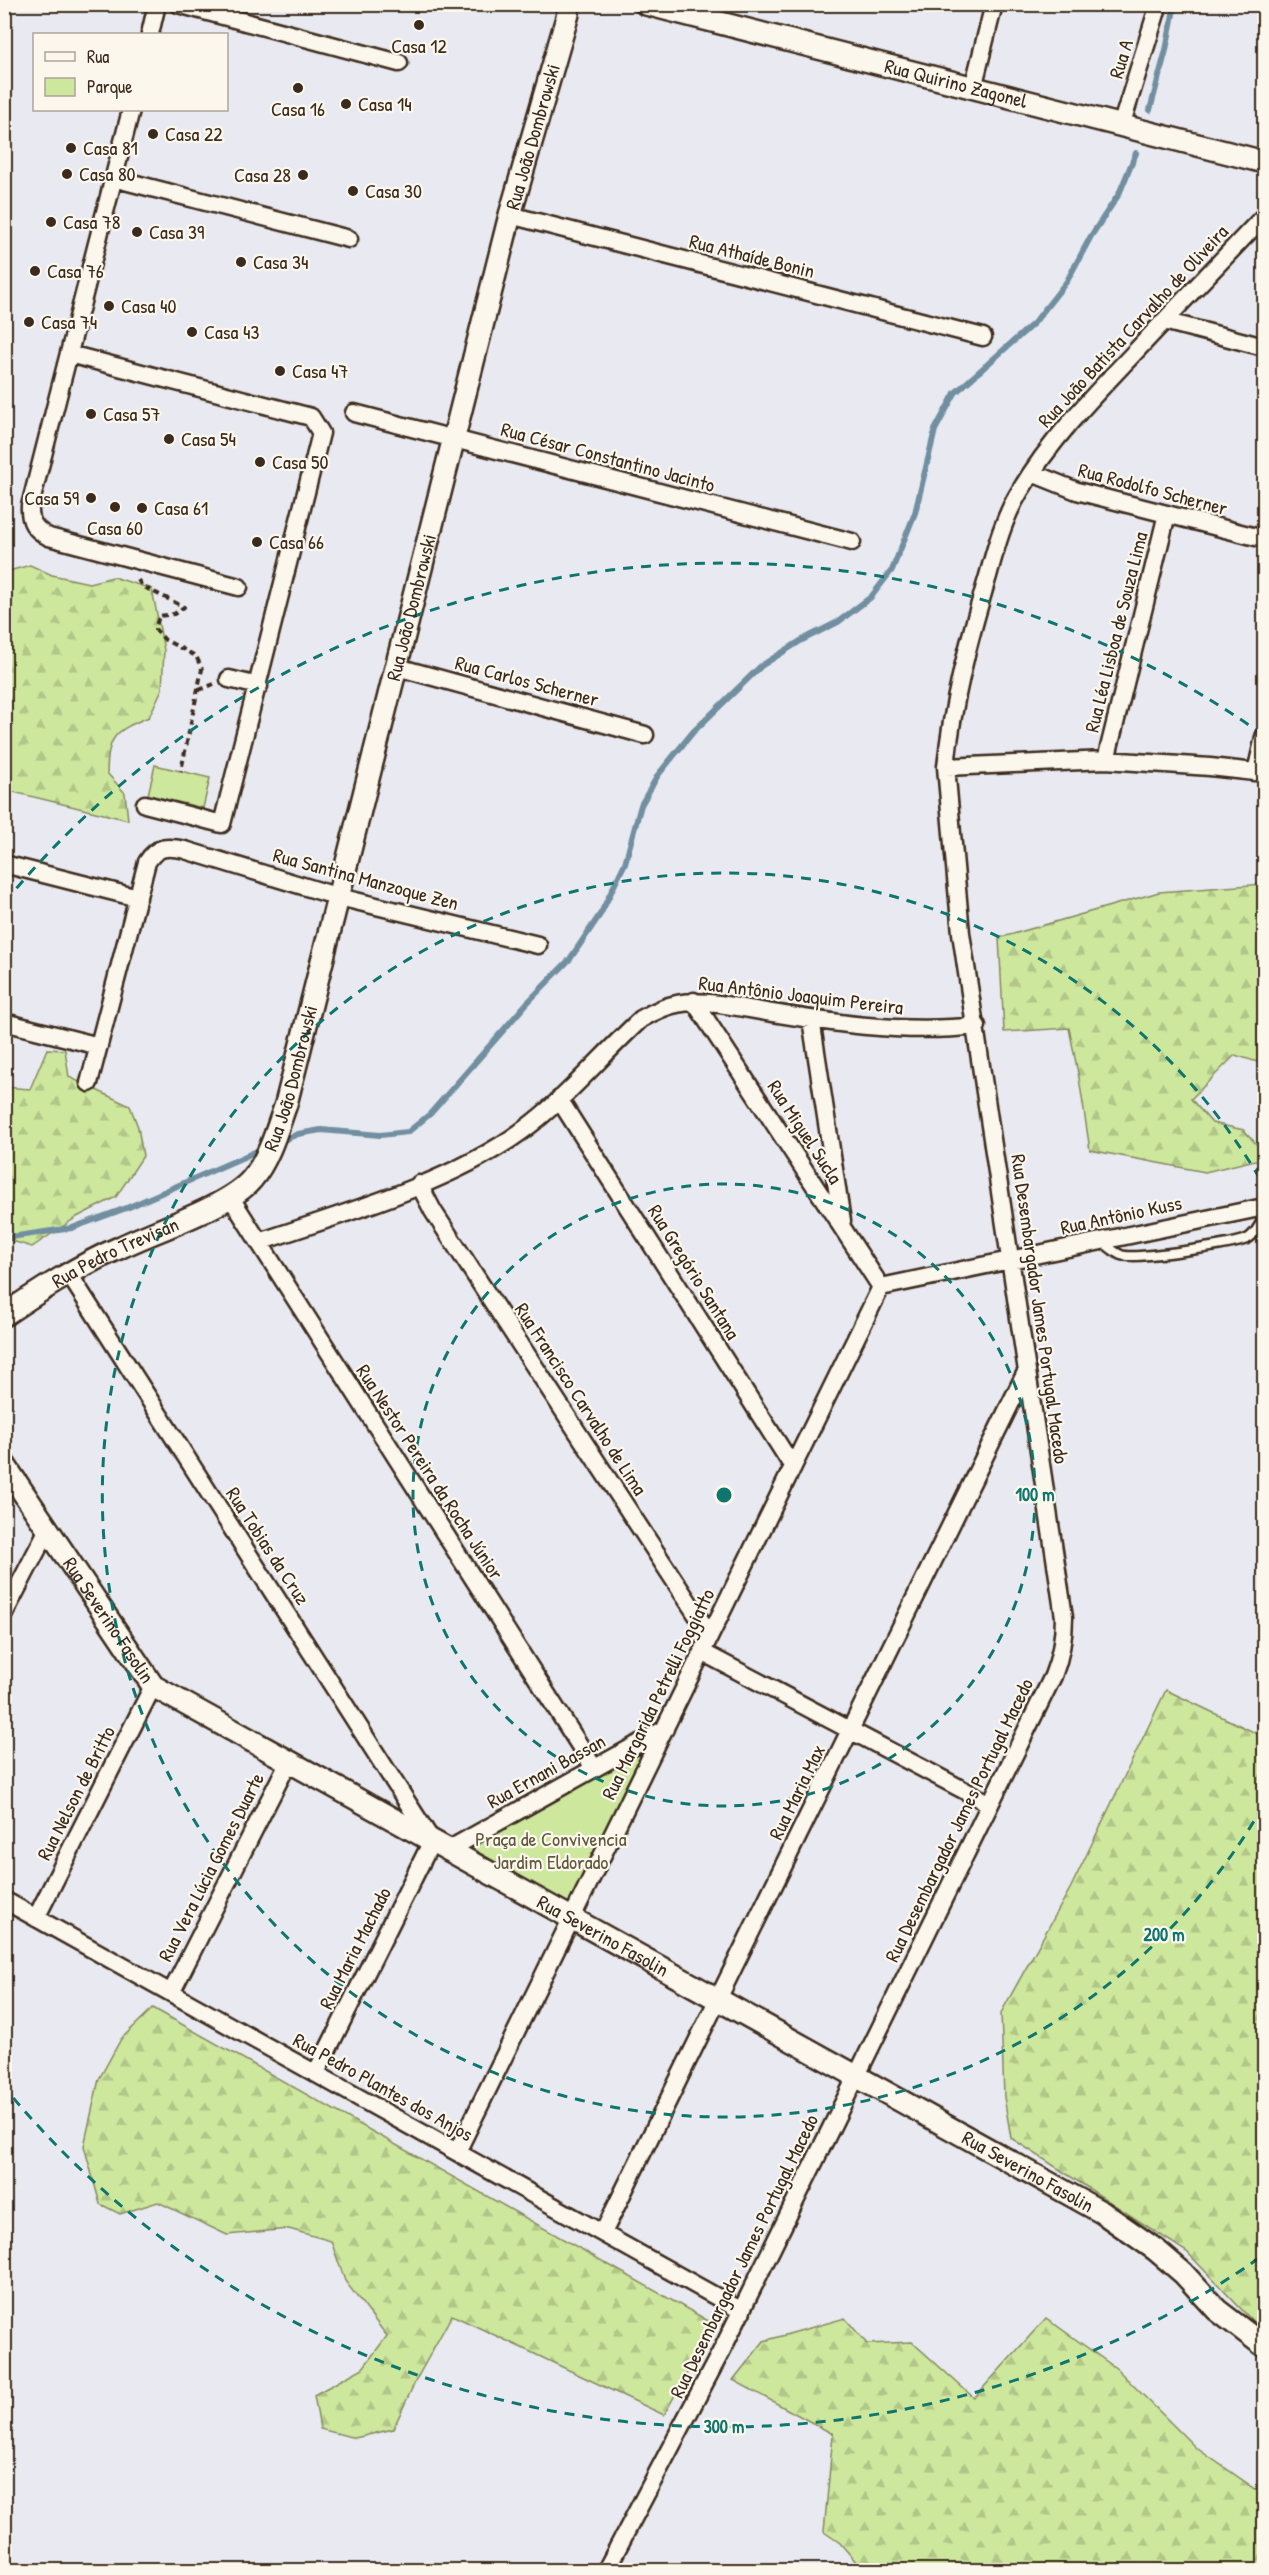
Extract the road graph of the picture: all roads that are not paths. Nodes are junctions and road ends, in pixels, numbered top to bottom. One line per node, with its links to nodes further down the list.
1 (157, 4): 7 (street)
2 (178, 4): 8 (street)
3 (568, 4): 14 (street, Rua João Dombrowski)
4 (646, 4): 9 (street, Rua Quirino Zagonel)
5 (994, 4): 9 (street)
6 (1159, 4): 11 (street, Rua A)
7 (150, 33)
8 (399, 63)
9 (973, 88): 11 (street, Rua Quirino Zagonel)
10 (131, 111): 13 (street)
11 (1121, 126): 12 (street, Rua Quirino Zagonel)
12 (1264, 162)
13 (113, 178): 16 (street); 20 (street)
14 (510, 215): 18 (street, Rua Athaíde Bonin); 22 (street, Rua João Dombrowski)
15 (1264, 216): 17 (street, Rua João Batista Carvalho de Oliveira)
16 (349, 239)
17 (1164, 321): 19 (street); 23 (street, Rua João Batista Carvalho de Oliveira)
18 (983, 337)
19 (1264, 347)
20 (69, 354): 27 (street); 30 (street)
21 (354, 413): 22 (street, Rua César Constantino Jacinto)
22 (454, 439): 26 (street, Rua César Constantino Jacinto); 28 (street, Rua João Dombrowski)
23 (1032, 472): 24 (street, Rua Rodolfo Scherner); 34 (street, Rua João Batista Carvalho de Oliveira)
24 (1167, 514): 25 (street, Rua Rodolfo Scherner); 33 (street, Rua Léa Lisboa de Souza Lima)
25 (1264, 539)
26 (852, 542)
27 (239, 587)
28 (397, 667): 31 (street, Rua Carlos Scherner); 38 (street, Rua João Dombrowski)
29 (229, 679): 30 (street)
30 (259, 686): 36 (street)
31 (645, 735)
32 (1264, 737): 35 (street)
33 (1106, 760): 34 (street); 35 (street)
34 (946, 767): 44 (street, Rua João Batista Carvalho de Oliveira)
35 (1260, 772)
36 (145, 804)
37 (4, 864): 39 (street)
38 (339, 897): 39 (street, Rua Santina Manzoque Zen); 40 (street, Rua Santina Manzoque Zen); 49 (street, Rua João Dombrowski)
39 (138, 898): 45 (street)
40 (538, 945)
41 (694, 1001): 42 (street, Rua Antônio Joaquim Pereira); 47 (street, Rua Antônio Joaquim Pereira); 52 (street, Rua Miguel Sucla)
42 (812, 1019): 44 (street, Rua Antônio Joaquim Pereira); 52 (street)
43 (4, 1022): 45 (street)
44 (977, 1026): 55 (street, Rua Desembargador James Portugal Macedo)
45 (99, 1046): 46 (street)
46 (89, 1083)
47 (559, 1099): 48 (street, Rua Antônio Joaquim Pereira); 61 (street, Rua Gregório Santana)
48 (419, 1184): 54 (street, Rua Antônio Joaquim Pereira); 64 (street, Rua Francisco Carvalho de Lima)
49 (231, 1198): 54 (street, Rua Nestor Pereira da Rocha Júnior); 56 (street, Rua Pedro Trevisan)
50 (1264, 1208): 53 (street, Rua Antônio Kuss)
51 (1264, 1217): 53 (lane)
52 (843, 1228): 57 (street, Rua Miguel Sucla)
53 (1101, 1241): 55 (street, Rua Antônio Kuss)
54 (259, 1242): 70 (street, Rua Nestor Pereira da Rocha Júnior)
55 (1011, 1260): 57 (street, Rua Antônio Kuss); 59 (street, Rua Desembargador James Portugal Macedo)
56 (69, 1274): 58 (street, Rua Pedro Trevisan); 72 (street, Rua Tobias da Cruz)
57 (881, 1287): 61 (street, Rua Margarida Petrelli Foggiatto)
58 (4, 1316)
59 (1027, 1369): 68 (street, Rua Maria Max); 71 (street, Rua Desembargador James Portugal Macedo)
60 (4, 1464): 62 (street, Rua Severino Fasolin)
61 (793, 1467): 64 (street, Rua Margarida Petrelli Foggiatto)
62 (48, 1529): 63 (street); 66 (street, Rua Severino Fasolin)
63 (4, 1614)
64 (710, 1635): 65 (street, Rua Margarida Petrelli Foggiatto)
65 (702, 1652): 67 (street, Rua Margarida Petrelli Foggiatto); 68 (street)
66 (153, 1686): 69 (street, Rua Severino Fasolin); 74 (street, Rua Nelson de Britto)
67 (665, 1729): 70 (street, Rua Ernani Bassan); 75 (street, Rua Margarida Petrelli Foggiatto)
68 (851, 1730): 71 (street); 77 (street, Rua Maria Max)
69 (289, 1761): 72 (street, Rua Severino Fasolin); 76 (street, Rua Vera Lúcia Gomes Duarte)
70 (594, 1768): 72 (street, Rua Ernani Bassan)
71 (990, 1804): 79 (street, Rua Desembargador James Portugal Macedo)
72 (440, 1845): 75 (street, Rua Severino Fasolin); 78 (street, Rua Maria Machado)
73 (4, 1900): 74 (street, Rua Pedro Plantes dos Anjos)
74 (36, 1918): 76 (street, Rua Pedro Plantes dos Anjos)
75 (572, 1918): 77 (street, Rua Severino Fasolin); 80 (street, Rua Margarida Petrelli Foggiatto)
76 (171, 1993): 78 (street, Rua Pedro Plantes dos Anjos)
77 (718, 2000): 79 (street, Rua Severino Fasolin); 81 (street, Rua Maria Max)
78 (316, 2073): 80 (street, Rua Pedro Plantes dos Anjos)
79 (857, 2077): 82 (street, Rua Desembargador James Portugal Macedo); 83 (street, Rua Severino Fasolin)
80 (457, 2152): 81 (street, Rua Pedro Plantes dos Anjos)
81 (603, 2233): 82 (street, Rua Pedro Plantes dos Anjos)
82 (742, 2311): 84 (street, Rua Desembargador James Portugal Macedo)
83 (1264, 2346)
84 (606, 2571)

